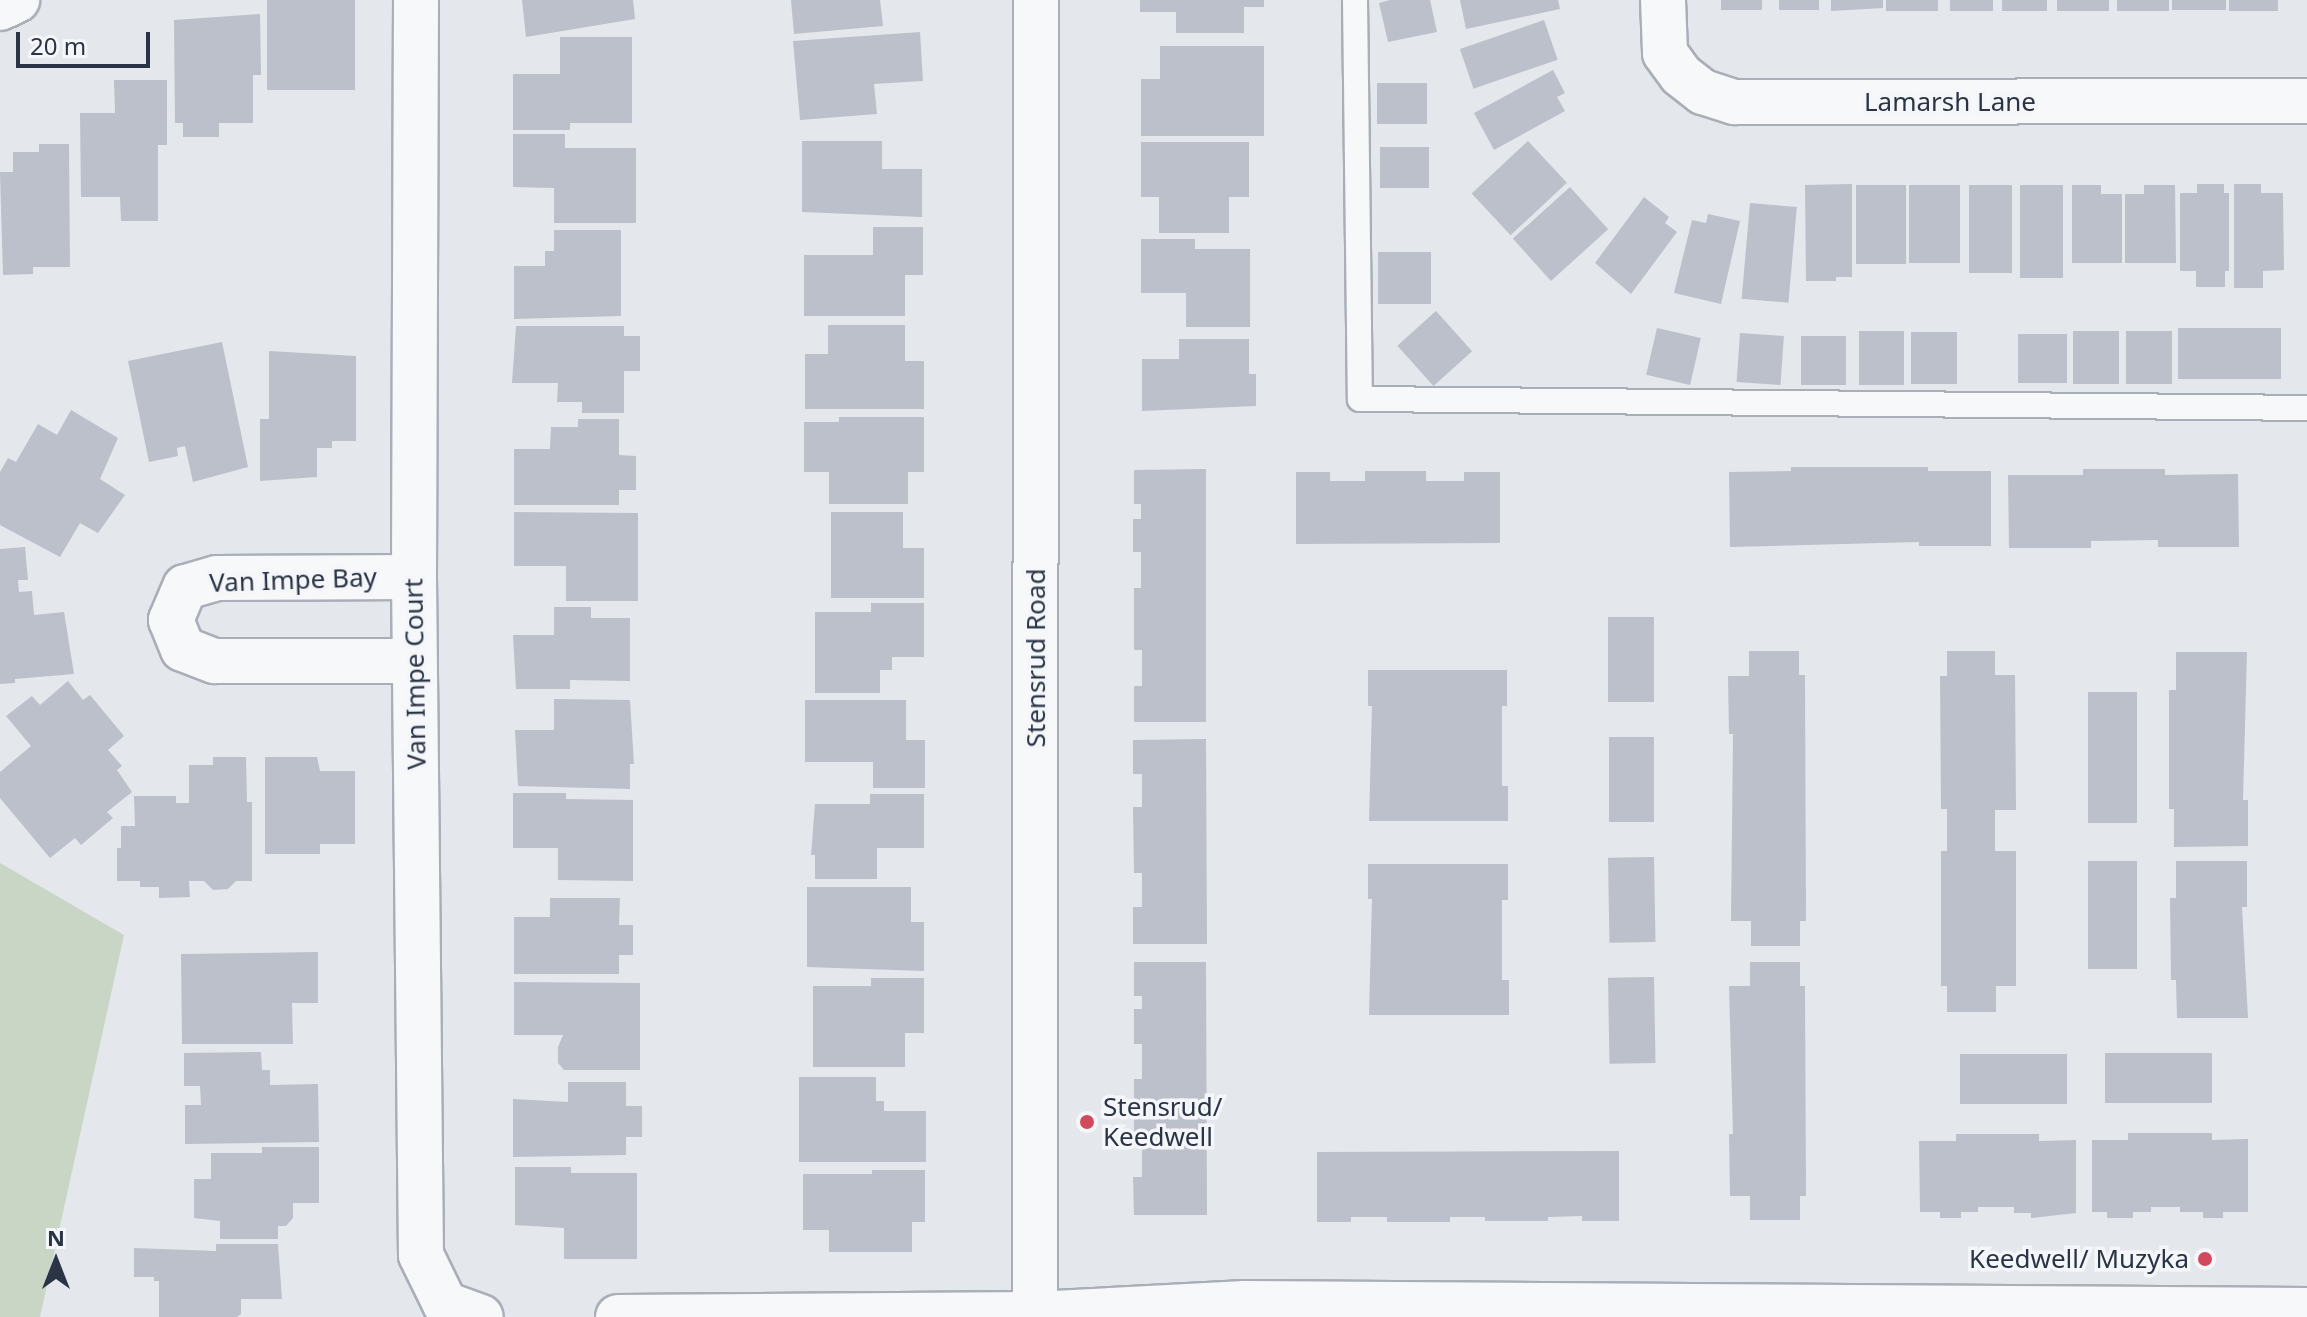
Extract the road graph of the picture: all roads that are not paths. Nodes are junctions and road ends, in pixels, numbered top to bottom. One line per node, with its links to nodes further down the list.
1 (17, 0): 6 (street)
2 (416, 0): 9 (street, Van Impe Court)
3 (1036, 0): 14 (street, Stensrud Road)
4 (1355, 0): 8 (lane)
5 (1663, 0): 7 (street, Lamarsh Lane)
6 (0, 8)
7 (2307, 101)
8 (2307, 408)
9 (414, 577): 10 (street, Van Impe Court); 10 (street, Van Impe Bay)
10 (414, 661): 13 (street, Van Impe Court)
11 (2307, 1310): 12 (street)
12 (1574, 1311): 14 (street)
13 (455, 1313)
14 (1035, 1315): 15 (street)
15 (618, 1317)

